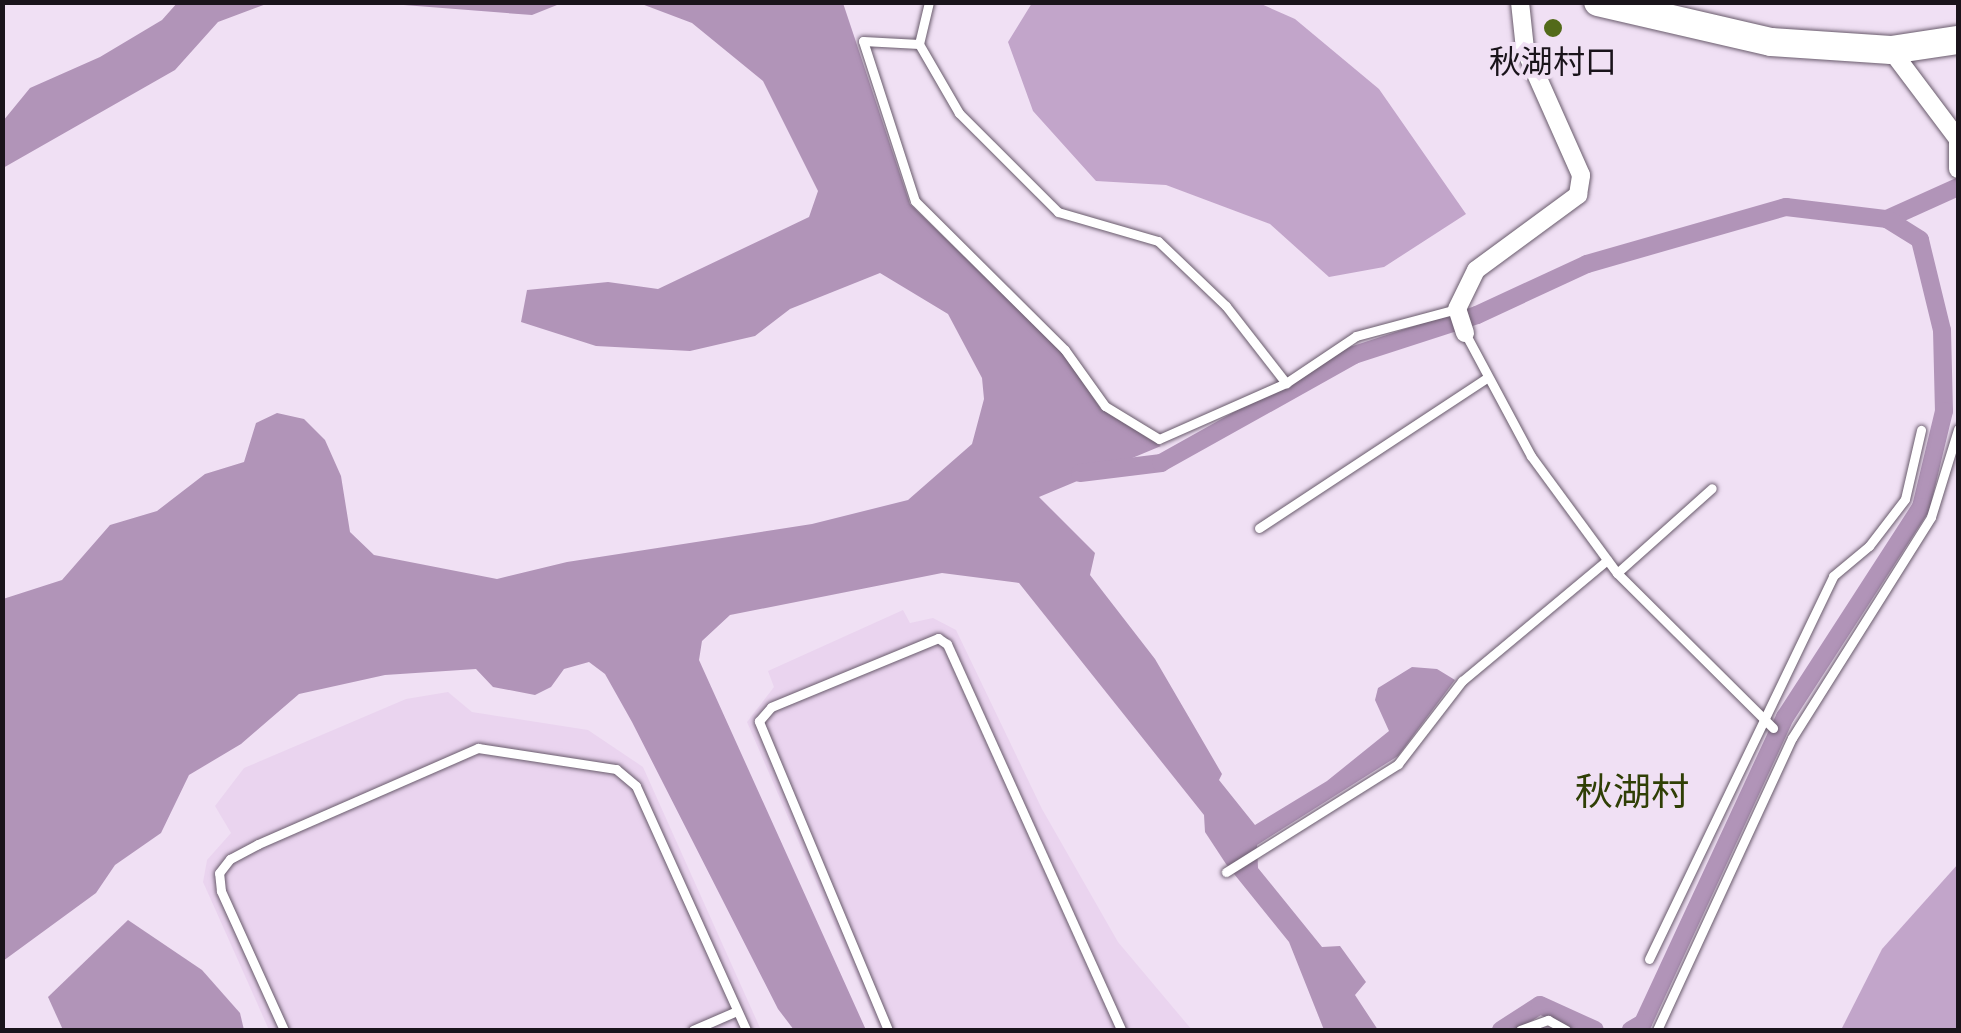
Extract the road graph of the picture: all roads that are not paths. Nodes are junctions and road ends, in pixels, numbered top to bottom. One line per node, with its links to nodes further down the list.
1 (929, 2): 5 (lane)
2 (1520, 2): 9 (street)
3 (1598, 2): 6 (main road)
4 (1958, 40): 6 (main road)
5 (919, 44): 12 (lane); 12 (lane)
6 (1891, 50): 7 (street)
7 (1958, 136): 8 (street)
8 (1958, 169)
9 (1457, 309): 10 (street); 12 (lane)
10 (1464, 333): 11 (lane)
11 (1488, 377): 16 (lane); 17 (lane)
12 (1286, 383)
13 (1958, 429): 31 (lane)
14 (1921, 430): 19 (lane)
15 (1712, 488): 18 (lane)
16 (1259, 528)
17 (1607, 560): 18 (lane); 21 (lane)
18 (1617, 574): 19 (lane)
19 (1762, 716): 20 (lane); 22 (lane)
20 (1773, 728)
21 (1226, 872)
22 (1649, 959)
23 (737, 1011): 24 (lane); 25 (lane); 26 (lane)
24 (284, 1030)
25 (693, 1030)
26 (746, 1030)
27 (888, 1030): 28 (lane)
28 (1121, 1030)
29 (1520, 1030): 30 (lane)
30 (1566, 1030)
31 (1657, 1030)

